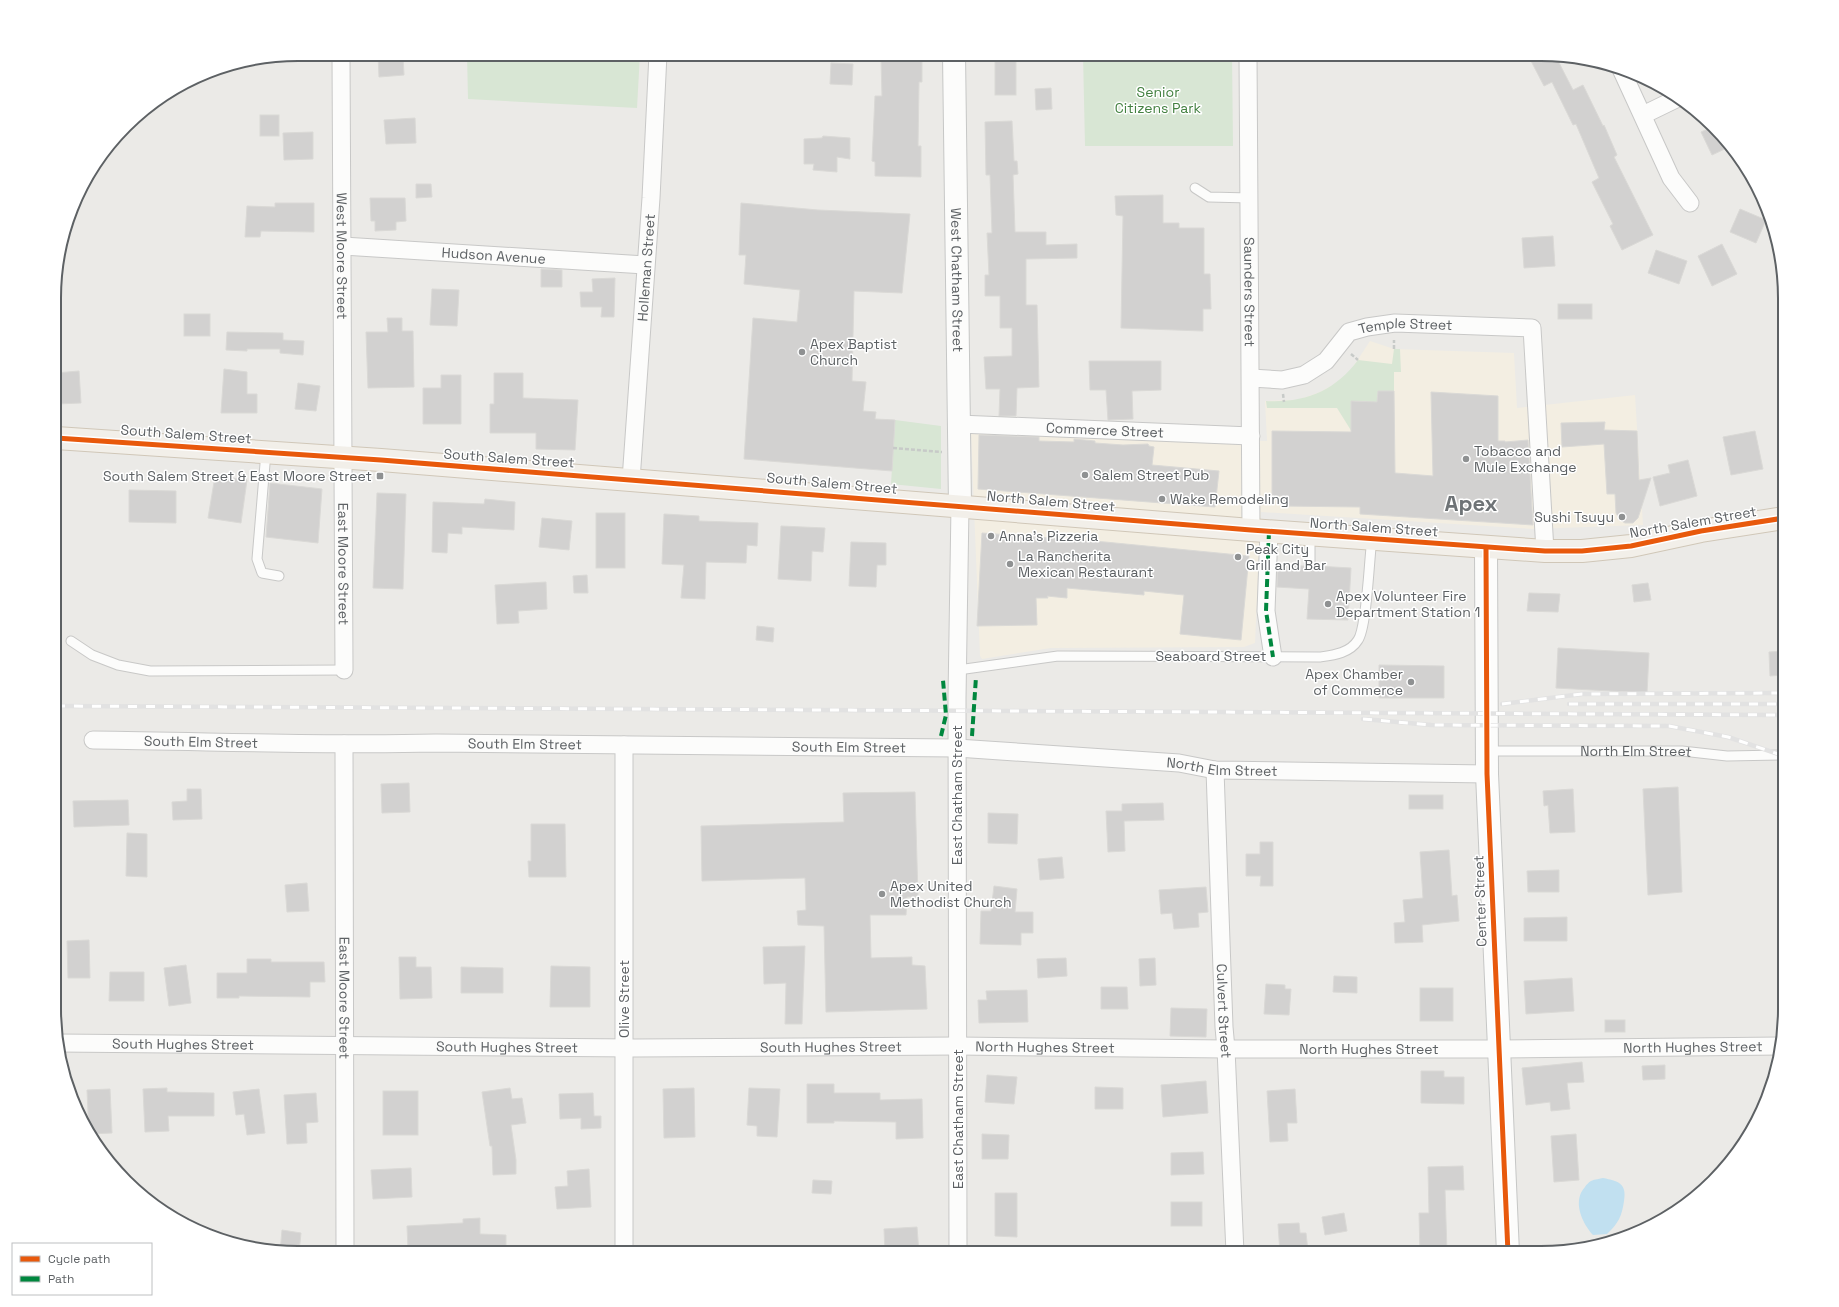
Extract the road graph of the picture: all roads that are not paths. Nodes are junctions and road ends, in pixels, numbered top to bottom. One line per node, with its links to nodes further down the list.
1 (341, 61): 11 (street, West Moore Street)
2 (658, 61): 12 (street, Holleman Street)
3 (954, 61): 14 (main road, West Chatham Street)
4 (1248, 61): 9 (street, Saunders Street)
5 (1625, 77): 7 (street)
6 (1672, 101): 7 (street)
7 (1643, 115): 10 (street)
8 (1195, 188): 9 (lane)
9 (1250, 198): 13 (street, Saunders Street)
10 (1690, 203)
11 (343, 246): 12 (street, Hudson Avenue); 18 (street, West Moore Street)
12 (646, 265): 19 (street, Holleman Street)
13 (1251, 378): 15 (street, Saunders Street); 26 (street, Temple Street)
14 (959, 424): 15 (street, Commerce Street); 20 (main road, West Chatham Street)
15 (1251, 436): 22 (street, Saunders Street)
16 (61, 438): 17 (main road, South Salem Street)
17 (266, 452): 18 (main road, South Salem Street); 28 (lane)
18 (344, 457): 19 (main road, South Salem Street); 31 (street, East Moore Street)
19 (631, 480): 20 (main road, South Salem Street)
20 (960, 506): 22 (main road, North Salem Street); 32 (street, East Chatham Street)
21 (1778, 519): 26 (main road, North Salem Street)
22 (1260, 531): 23 (main road, North Salem Street); 30 (street, Saunders Street)
23 (1310, 534): 24 (main road, North Salem Street); 27 (lane)
24 (1372, 539): 25 (main road, North Salem Street); 30 (lane, Seaboard Street)
25 (1486, 548): 26 (main road, North Salem Street); 37 (main road, Center Street)
26 (1545, 551)
27 (1310, 566)
28 (279, 576)
29 (71, 641): 31 (lane)
30 (1273, 656): 32 (lane, Seaboard Street)
31 (344, 670)
32 (958, 670): 36 (street, East Chatham Street)
33 (93, 740): 34 (street, South Elm Street)
34 (344, 744): 35 (street, South Elm Street); 42 (street, East Moore Street)
35 (624, 745): 36 (street, South Elm Street); 45 (street, Olive Street)
36 (957, 748): 39 (street, North Elm Street); 43 (street, East Chatham Street)
37 (1487, 751): 38 (lane, North Elm Street); 40 (main road, Center Street)
38 (1778, 755)
39 (1215, 770): 40 (street, North Elm Street); 46 (street, Culvert Street)
40 (1487, 774): 47 (main road, Center Street)
41 (63, 1042): 42 (street, South Hughes Street)
42 (344, 1044): 45 (street, South Hughes Street); 48 (street, East Moore Street)
43 (958, 1046): 45 (street, South Hughes Street); 46 (street, North Hughes Street); 50 (street, East Chatham Street)
44 (1775, 1046): 47 (street, North Hughes Street)
45 (624, 1047): 49 (street, Olive Street)
46 (1226, 1049): 47 (street, North Hughes Street); 51 (street, Culvert Street)
47 (1499, 1049): 52 (main road, Center Street)
48 (345, 1246)
49 (624, 1246)
50 (958, 1246)
51 (1235, 1246)
52 (1508, 1246)

